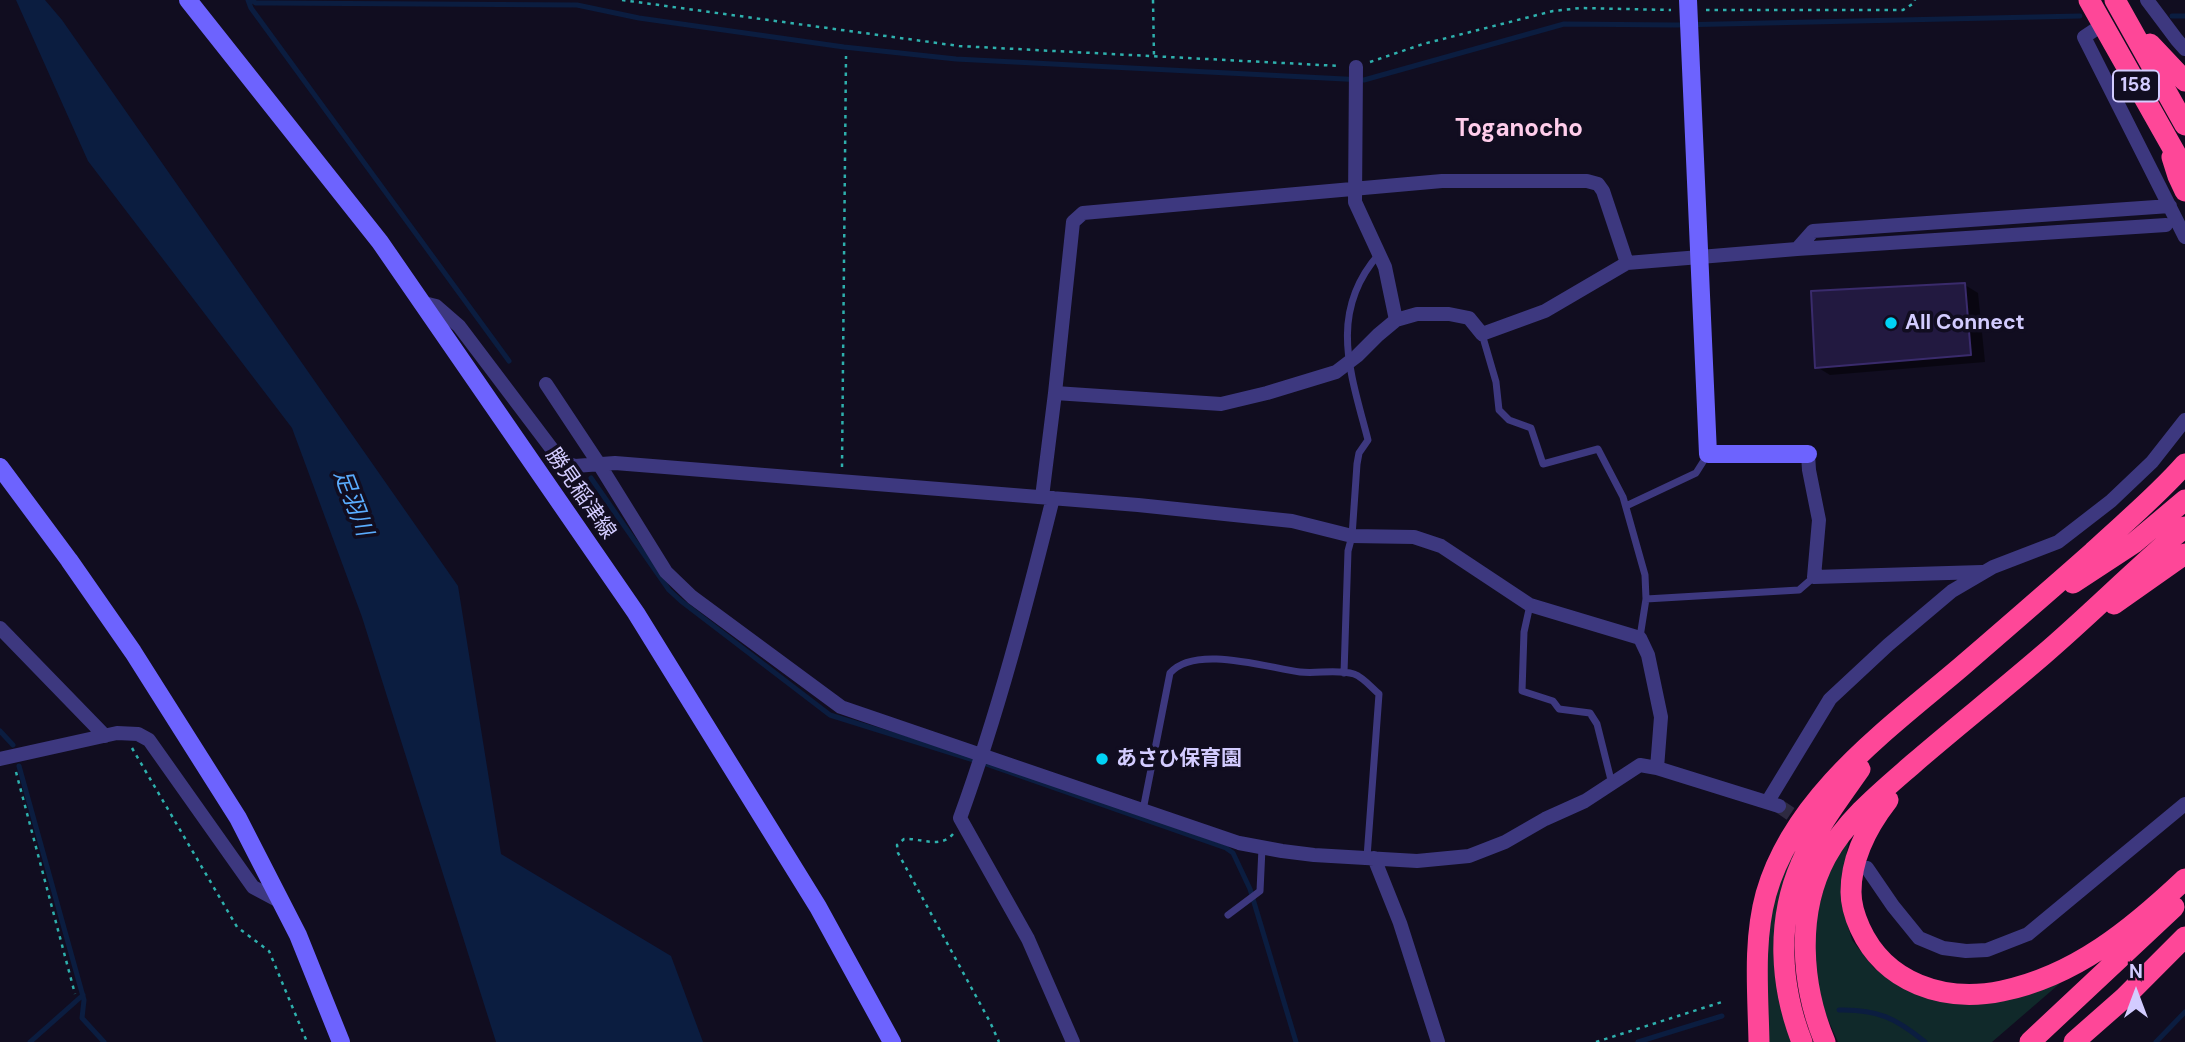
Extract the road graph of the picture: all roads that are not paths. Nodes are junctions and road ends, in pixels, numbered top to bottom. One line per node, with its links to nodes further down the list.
1 (188, 0): 21 (main road, 勝見稲津線)
2 (2089, 0): 6 (highway, 158)
3 (2116, 0): 9 (highway); 10 (highway, 158)
4 (2147, 0): 7 (street)
5 (1688, 15): 19 (main road)
6 (2102, 25): 11 (highway, 158); 14 (street)
7 (2185, 49)
8 (1356, 76): 13 (street)
9 (2185, 81)
10 (2185, 125)
11 (2168, 141): 12 (highway, 158); 14 (highway)
12 (2185, 170)
13 (1355, 190): 18 (street); 20 (street); 26 (street)
14 (2178, 199): 16 (street); 17 (street)
15 (2166, 225): 17 (street)
16 (2185, 237)
17 (1797, 249): 19 (street)
18 (1379, 254): 22 (street); 24 (lane)
19 (1700, 257): 20 (street); 28 (main road)
20 (1627, 263): 23 (street)
21 (420, 302): 30 (street); 67 (main road, 勝見稲津線)
22 (1396, 320): 23 (street); 24 (street)
23 (1482, 334): 35 (lane)
24 (1349, 363): 26 (street); 37 (lane)
25 (546, 384): 30 (street)
26 (1055, 393): 33 (street)
27 (2185, 420): 39 (street)
28 (1708, 454): 29 (main road); 35 (lane)
29 (1808, 454): 40 (street)
30 (599, 464): 33 (street); 52 (street)
31 (2185, 464): 43 (highway)
32 (0, 467): 62 (main road)
33 (1047, 497): 37 (street); 52 (street)
34 (2185, 500): 43 (highway)
35 (1626, 506): 41 (lane)
36 (2185, 527): 46 (highway)
37 (1352, 536): 42 (street); 47 (lane)
38 (2185, 554): 46 (highway)
39 (1983, 572): 40 (street); 53 (street)
40 (1814, 577): 41 (lane)
41 (1646, 598): 45 (lane)
42 (1530, 605): 45 (street); 54 (lane)
43 (2016, 620): 48 (highway)
44 (0, 628): 49 (street)
45 (1640, 638): 53 (street)
46 (2044, 654): 50 (highway)
47 (1344, 673): 56 (lane); 58 (lane)
48 (1909, 711): 70 (highway); 71 (highway)
49 (105, 736): 51 (street); 62 (street)
50 (1937, 743): 60 (highway); 72 (highway)
51 (6, 758)
52 (981, 760): 56 (street); 68 (street)
53 (1657, 768): 54 (street)
54 (1612, 784): 58 (street)
55 (2185, 804): 59 (street)
56 (1143, 810): 57 (street)
57 (1262, 847): 58 (street); 63 (lane)
58 (1371, 858): 69 (street)
59 (1867, 868)
60 (2185, 879)
61 (2185, 896): 73 (highway)
62 (283, 903): 66 (main road)
63 (1228, 915)
64 (2185, 937): 65 (highway)
65 (2124, 998): 74 (highway); 75 (highway)
66 (341, 1042)
67 (892, 1042)
68 (1073, 1042)
69 (1438, 1042)
70 (1759, 1042)
71 (1802, 1042)
72 (1825, 1042)
73 (2030, 1042)
74 (2074, 1042)
75 (2081, 1042)

